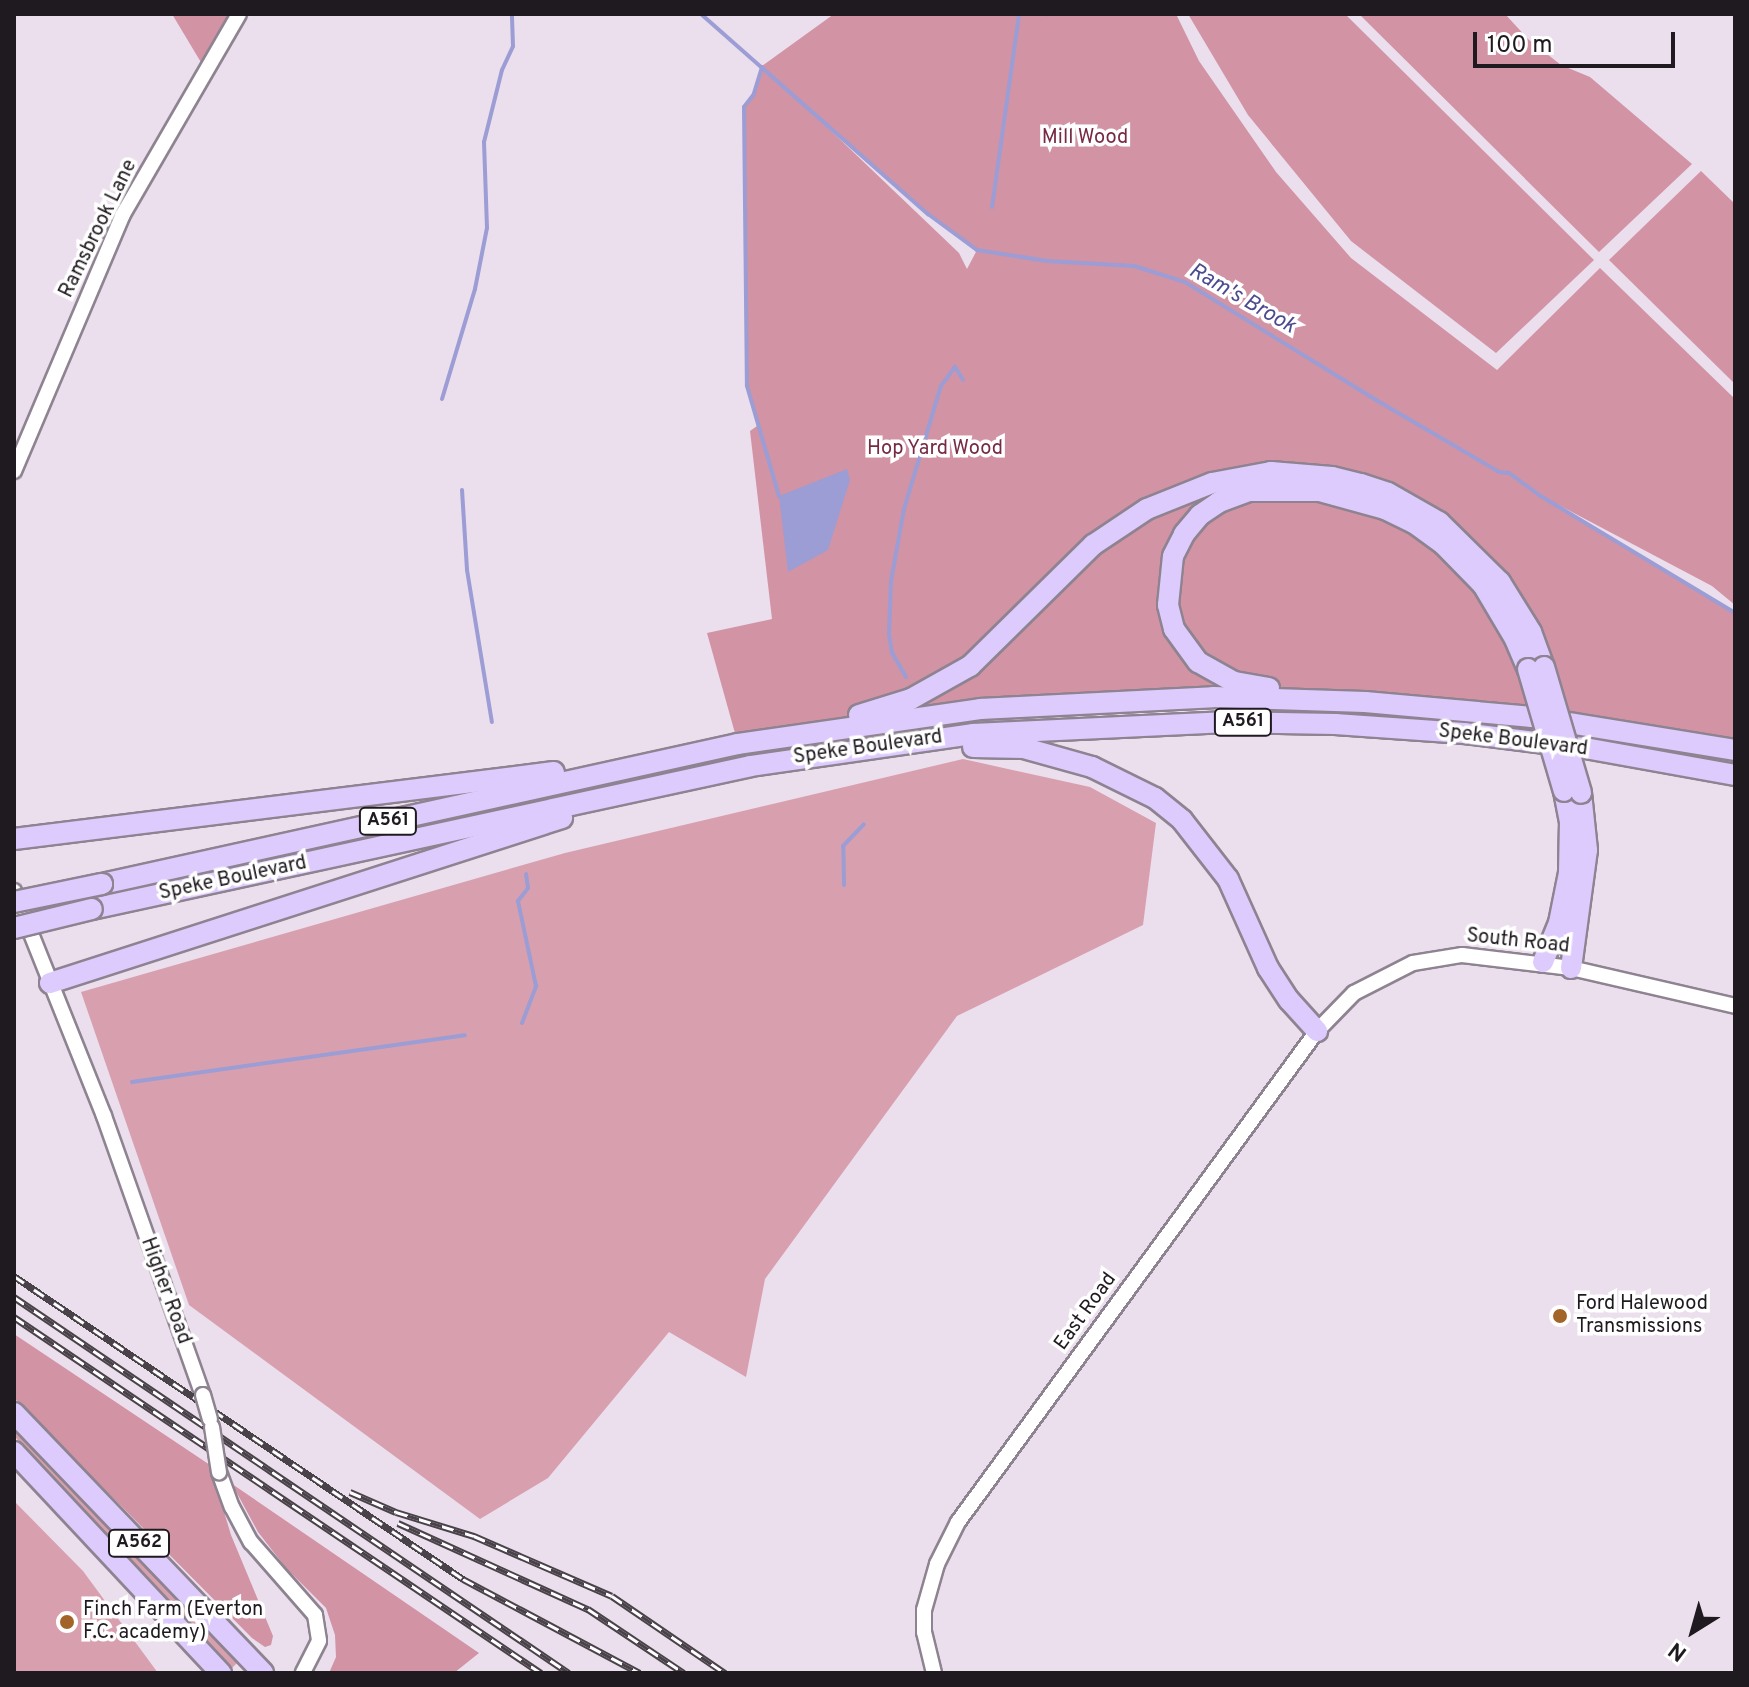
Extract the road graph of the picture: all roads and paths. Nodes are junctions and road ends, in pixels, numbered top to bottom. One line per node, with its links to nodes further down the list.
1 (239, 14): 2 (street, Ramsbrook Lane)
2 (14, 471)
3 (1536, 668): 4 (highway); 5 (highway); 11 (highway, bridge)
4 (1532, 717): 5 (highway, Speke Boulevard / A561); 6 (highway, Speke Boulevard / A561)
5 (806, 732): 7 (highway, Speke Boulevard / A561)
6 (1735, 750)
7 (674, 758): 12 (highway); 14 (highway, Speke Boulevard / A561, bridge)
8 (751, 766): 9 (highway, Speke Boulevard / A561); 10 (highway, Speke Boulevard / A561); 20 (highway)
9 (1735, 775)
10 (656, 786): 15 (highway, Speke Boulevard / A561, bridge); 18 (highway)
11 (1573, 792): 16 (highway); 17 (highway)
12 (14, 839)
13 (14, 891): 18 (street, Higher Road)
14 (14, 902)
15 (14, 928)
16 (1543, 962): 17 (street, South Road); 20 (street, South Road)
17 (1571, 968): 19 (street, South Road)
18 (50, 983): 25 (street, Higher Road, bridge)
19 (1735, 1006)
20 (1317, 1031): 26 (street, East Road)
21 (14, 1413): 24 (highway, A562)
22 (14, 1452): 23 (highway, A562)
23 (221, 1673)
24 (263, 1673)
25 (303, 1673)
26 (934, 1673)

